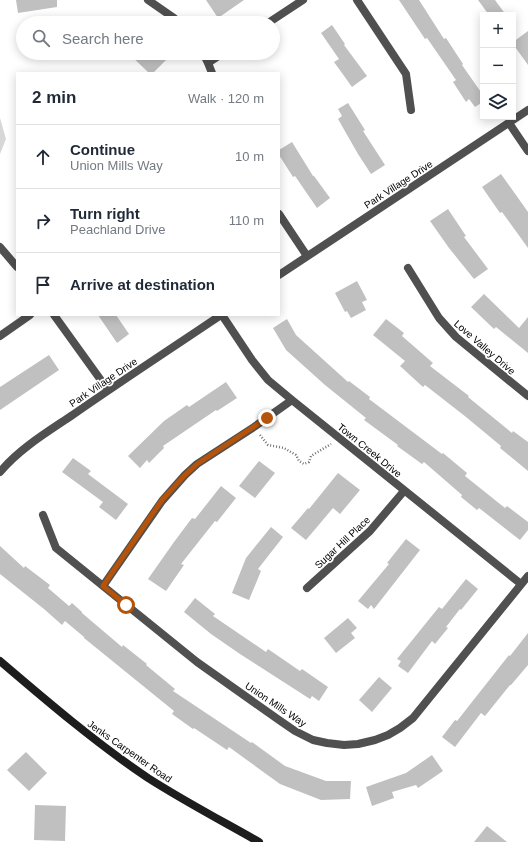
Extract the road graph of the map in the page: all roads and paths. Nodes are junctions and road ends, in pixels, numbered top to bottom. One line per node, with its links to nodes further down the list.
1 (148, 0): 4 (street)
2 (303, 0): 5 (street)
3 (356, 0): 10 (street)
4 (171, 16)
5 (279, 16)
6 (206, 60): 8 (street)
7 (212, 60): 8 (street)
8 (208, 63): 9 (street)
9 (212, 72)
10 (411, 110)
11 (528, 110): 12 (street, Park Village Drive)
12 (509, 123): 13 (street); 16 (street, Park Village Drive)
13 (528, 151)
14 (280, 216): 16 (street)
15 (0, 248): 17 (street)
16 (307, 256): 19 (street, Park Village Drive)
17 (16, 266)
18 (408, 268): 26 (street, Love Valley Drive)
19 (280, 274)
20 (29, 316): 24 (street)
21 (55, 316): 25 (street)
22 (220, 316): 25 (street, Park Village Drive)
23 (223, 316): 27 (street, Town Creek Drive)
24 (0, 336)
25 (108, 390): 30 (street, Park Village Drive)
26 (528, 396)
27 (292, 400): 28 (street); 29 (street, Town Creek Drive)
28 (254, 427): 29 (path); 35 (street)
29 (338, 436): 31 (street, Town Creek Drive)
30 (0, 472)
31 (404, 491): 34 (street, Town Creek Drive); 36 (street, Sugar Hill Place)
32 (43, 515): 35 (street, Union Mills Way)
33 (528, 576): 34 (street)
34 (521, 584): 35 (street, Union Mills Way)
35 (103, 586)
36 (307, 588)
37 (0, 661): 38 (street, Jenks Carpenter Road)
38 (259, 842)

